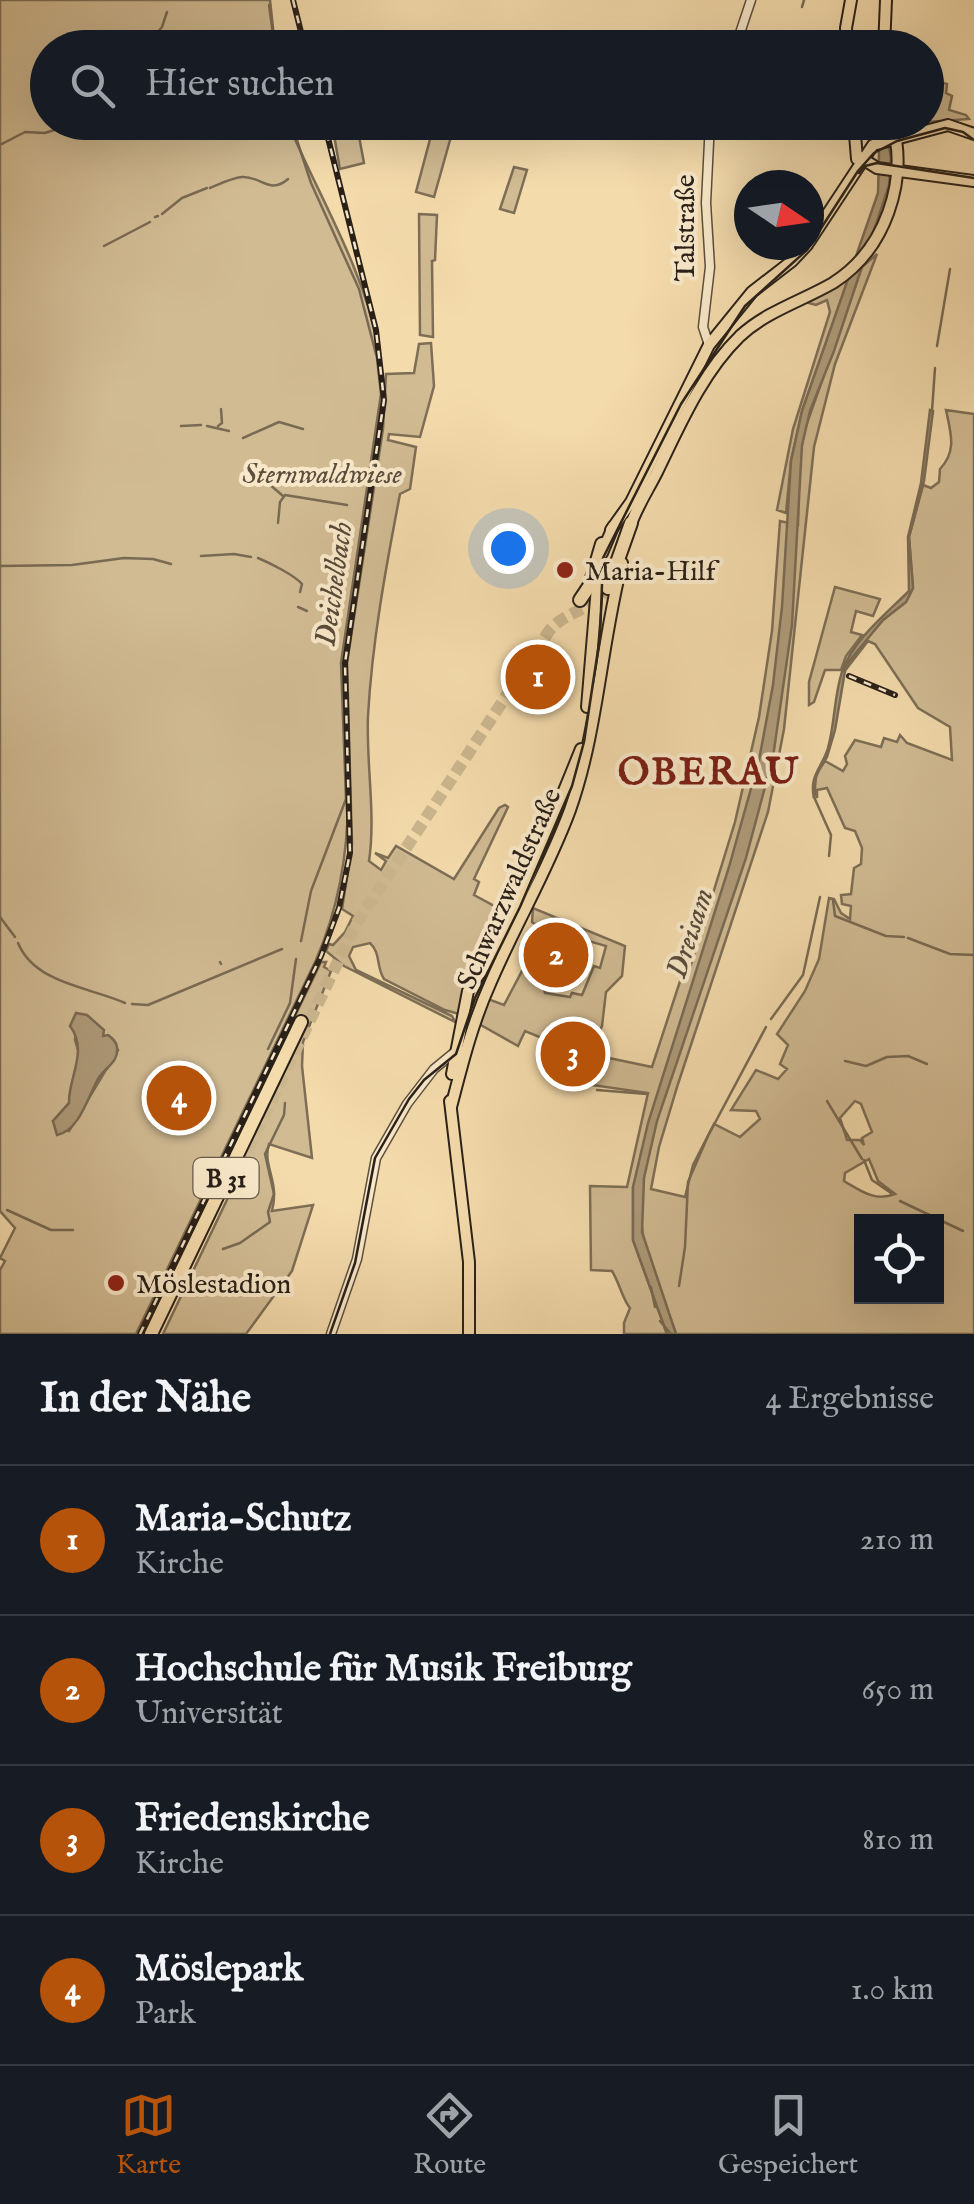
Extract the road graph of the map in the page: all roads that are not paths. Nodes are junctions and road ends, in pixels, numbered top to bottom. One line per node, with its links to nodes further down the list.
1 (751, 0): 4 (street)
2 (851, 0): 5 (main road)
3 (886, 0): 6 (main road)
4 (740, 30)
5 (846, 30)
6 (885, 30)
7 (944, 125): 8 (main road)
8 (973, 134)
9 (709, 140): 20 (street, Talstraße)
10 (856, 140): 13 (main road)
11 (890, 140): 13 (main road, Schwarzwaldstraße)
12 (894, 140): 14 (main road)
13 (858, 156): 14 (main road); 18 (main road, Schwarzwaldstraße)
14 (895, 171): 15 (main road); 17 (main road)
15 (911, 172): 16 (main road); 17 (main road)
16 (974, 181)
17 (892, 199): 21 (main road, Schwarzwaldstraße)
18 (824, 215)
19 (793, 260): 20 (main road, Schwarzwaldstraße)
20 (708, 345): 21 (main road); 22 (main road); 24 (main road, Schwarzwaldstraße)
21 (725, 352): 22 (main road, Schwarzwaldstraße)
22 (712, 371): 23 (main road, Schwarzwaldstraße)
23 (631, 523): 26 (highway); 29 (main road, Schwarzwaldstraße)
24 (614, 526): 25 (main road, Schwarzwaldstraße); 28 (main road, Schwarzwaldstraße)
25 (602, 544): 27 (highway)
26 (608, 588)
27 (580, 600)
28 (566, 790): 29 (main road); 30 (main road, Schwarzwaldstraße)
29 (570, 810): 30 (main road, Schwarzwaldstraße)
30 (548, 848): 31 (main road, Schwarzwaldstraße); 33 (main road, Schwarzwaldstraße)
31 (464, 1006): 33 (main road); 34 (main road, Schwarzwaldstraße)
32 (301, 1022): 38 (highway, B 31)
33 (475, 1022): 35 (main road, Schwarzwaldstraße)
34 (456, 1051): 35 (main road, Schwarzwaldstraße); 36 (street)
35 (457, 1065): 36 (street); 40 (main road, Schwarzwaldstraße)
36 (426, 1080): 39 (street)
37 (232, 1183): 38 (highway, B 31)
38 (155, 1334)
39 (330, 1334)
40 (469, 1334)

